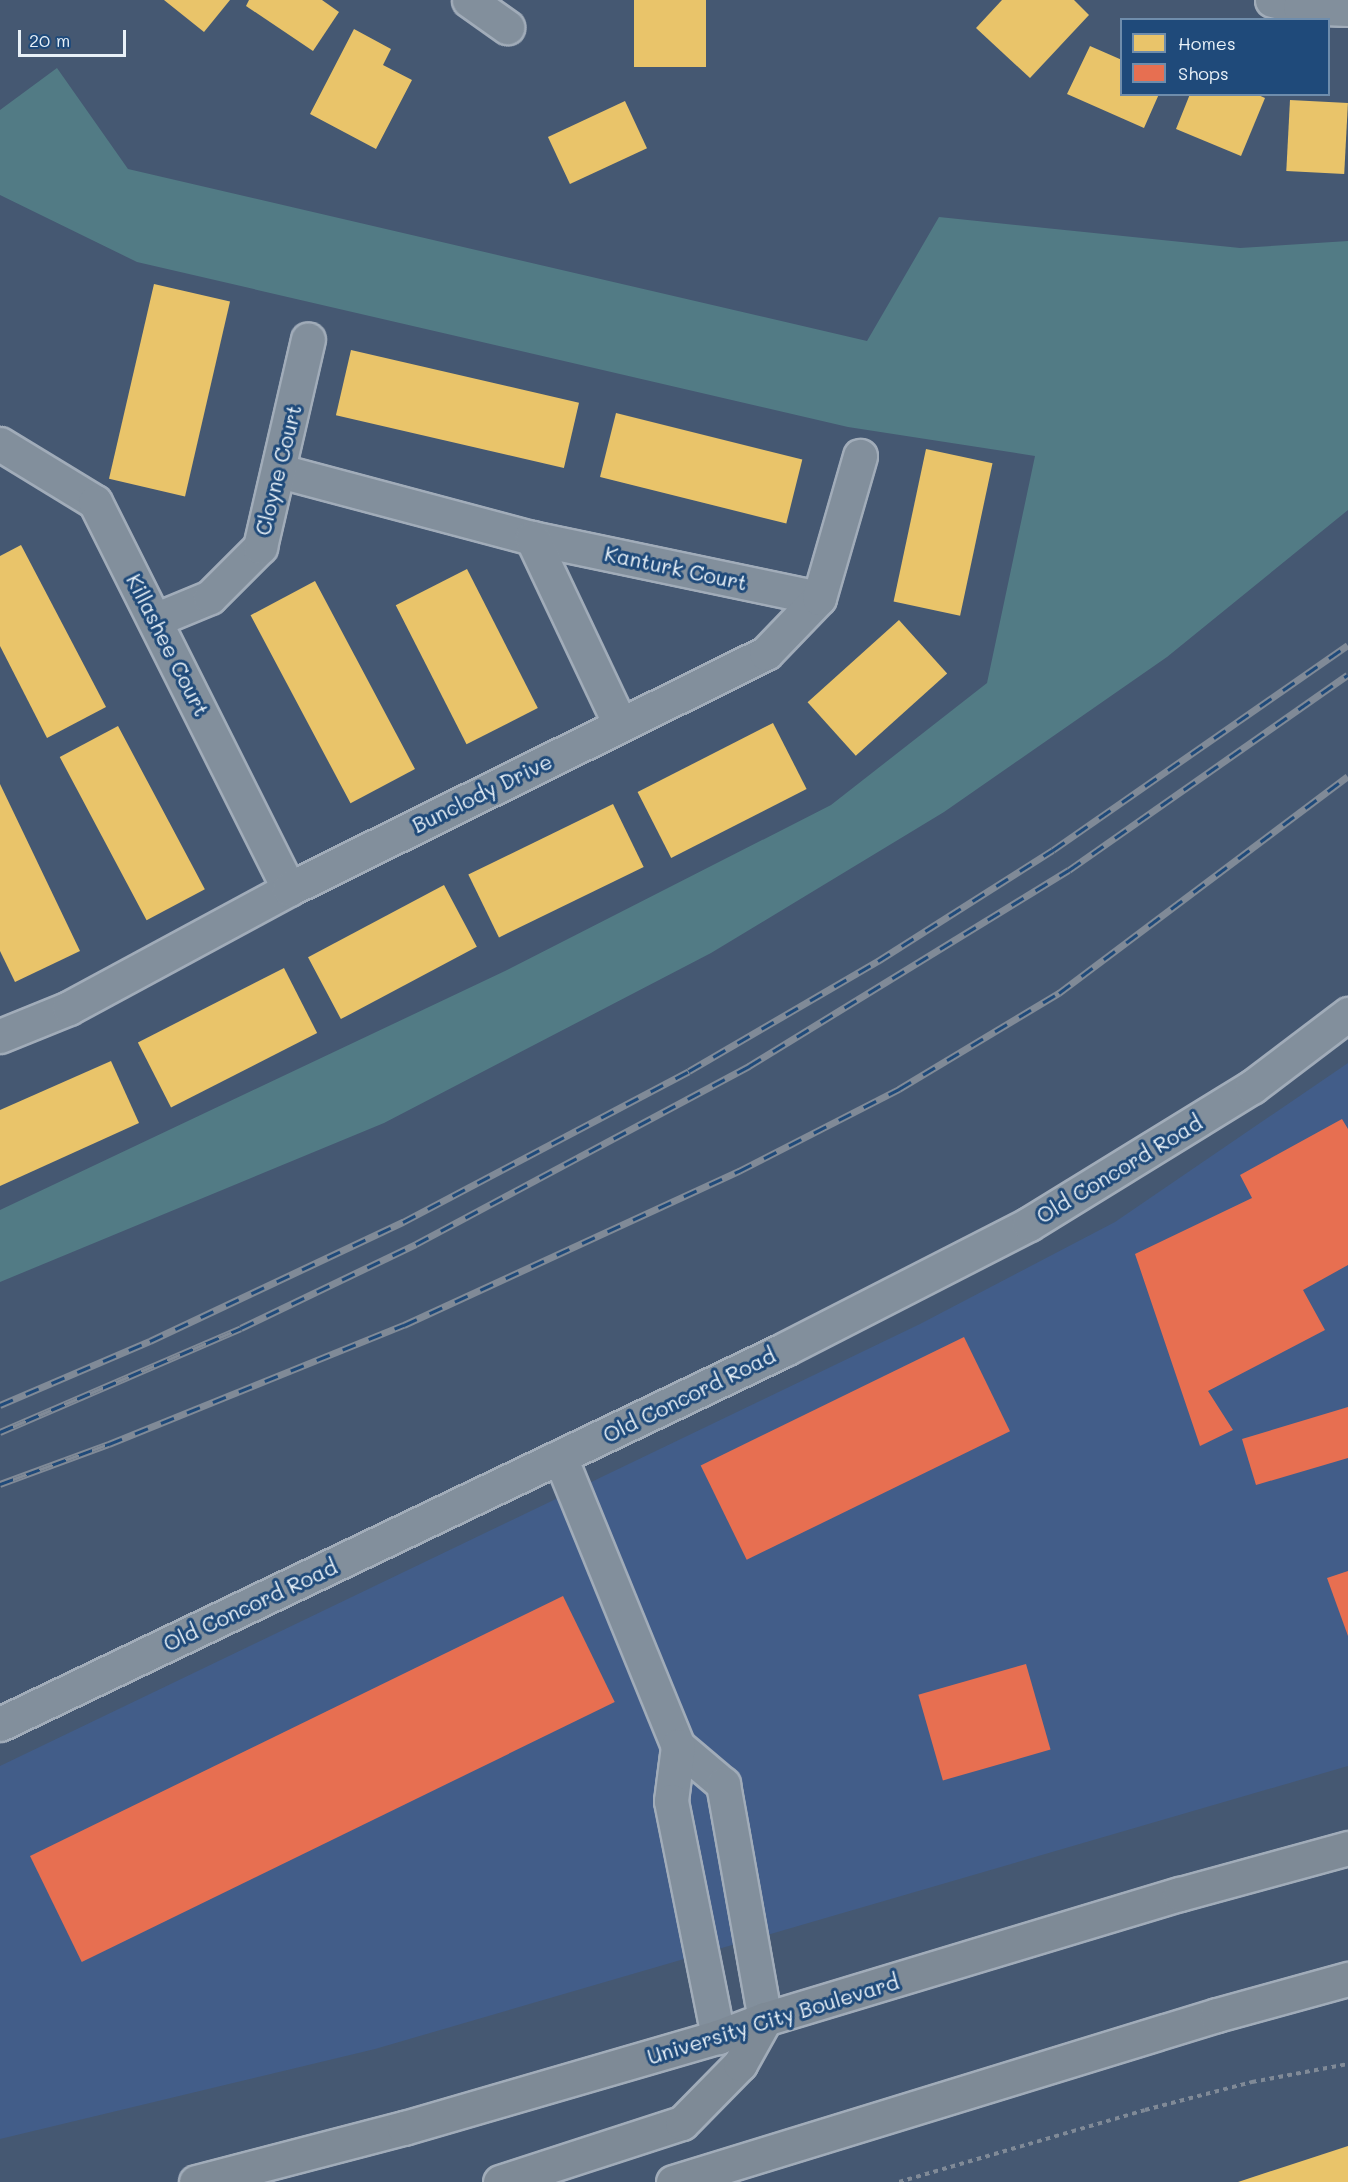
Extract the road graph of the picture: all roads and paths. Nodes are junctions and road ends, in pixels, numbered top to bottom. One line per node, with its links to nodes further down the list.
1 (469, 0): 4 (street)
2 (1272, 0): 3 (street)
3 (1348, 9)
4 (507, 27)
5 (308, 339): 8 (street, Cloyne Court)
6 (0, 444): 11 (street, Killashee Court)
7 (860, 456): 10 (street, Bunclody Drive)
8 (280, 471): 9 (street, Kanturk Court); 11 (street, Cloyne Court)
9 (532, 538): 10 (street, Kanturk Court); 12 (street)
10 (819, 598): 12 (street, Bunclody Drive)
11 (156, 619): 13 (street, Killashee Court)
12 (620, 724): 13 (street, Bunclody Drive)
13 (289, 889): 15 (street, Bunclody Drive)
14 (1348, 1014): 16 (street, Old Concord Road)
15 (0, 1036)
16 (560, 1457): 17 (street, Old Concord Road); 18 (street)
17 (0, 1724)
18 (678, 1746): 21 (street); 22 (street)
19 (1348, 1848): 21 (main road, University City Boulevard)
20 (1348, 1979): 26 (main road)
21 (765, 2019): 22 (main road, University City Boulevard); 25 (main road)
22 (718, 2037): 24 (main road, University City Boulevard)
23 (1348, 2064): 27 (path)
24 (196, 2182)
25 (500, 2182)
26 (673, 2182)
27 (898, 2182)

